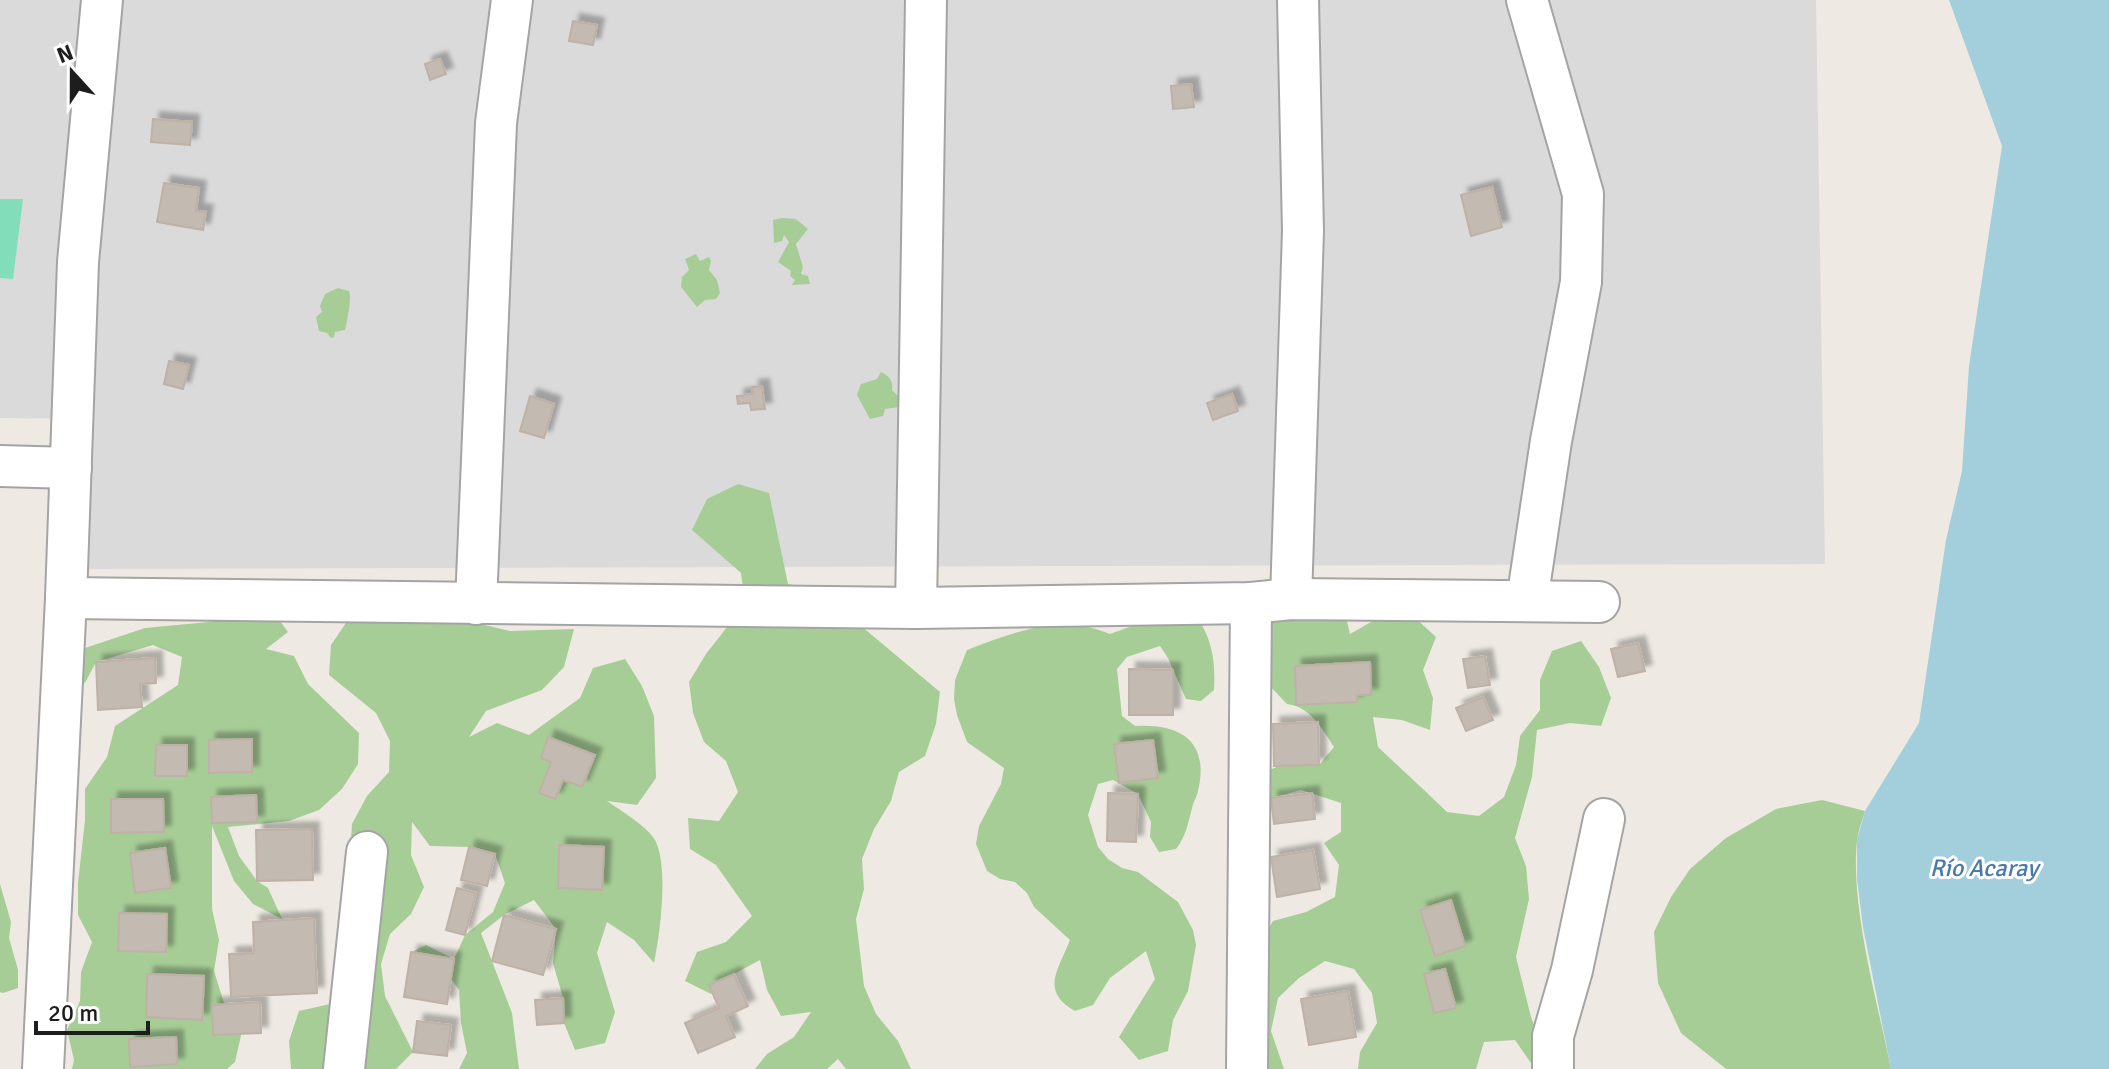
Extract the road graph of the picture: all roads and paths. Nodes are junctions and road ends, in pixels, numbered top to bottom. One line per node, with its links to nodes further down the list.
1 (102, 0): 7 (street)
2 (512, 0): 13 (street)
3 (926, 0): 14 (street)
4 (1298, 0): 9 (street)
5 (1527, 0): 10 (street)
6 (0, 466): 7 (street)
7 (71, 468): 8 (street)
8 (66, 598): 13 (street); 17 (street)
9 (1291, 599): 10 (street); 12 (street)
10 (1527, 601): 11 (street)
11 (1599, 602)
12 (1251, 603): 14 (street); 19 (street)
13 (476, 604): 14 (street)
14 (916, 608)
15 (1604, 819): 20 (street)
16 (367, 852): 18 (street)
17 (43, 1069)
18 (344, 1069)
19 (1247, 1069)
20 (1553, 1069)

